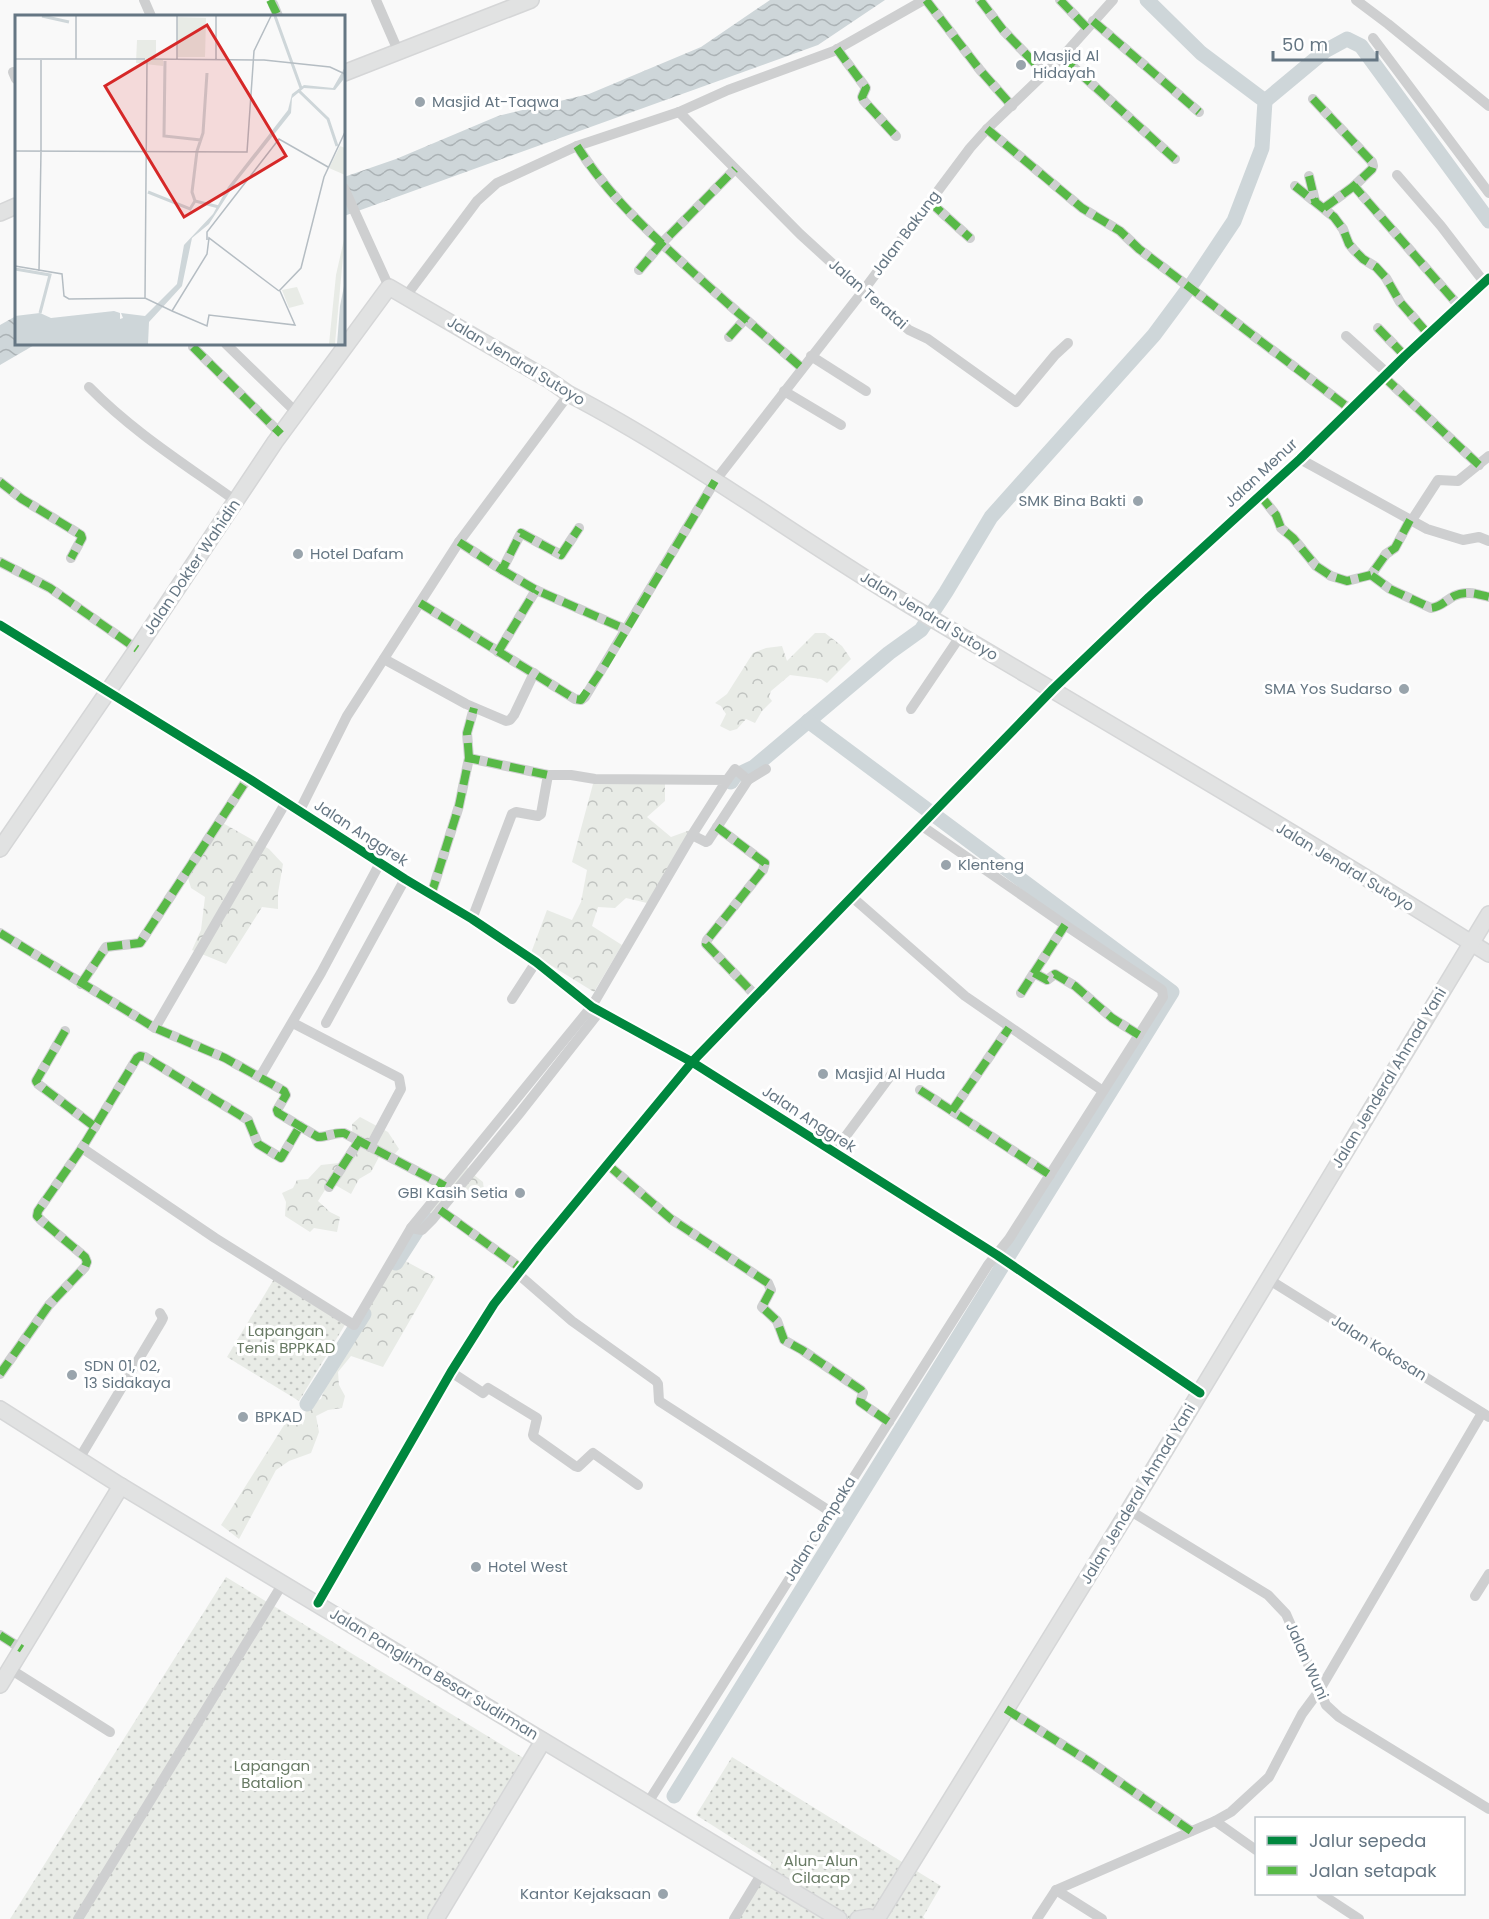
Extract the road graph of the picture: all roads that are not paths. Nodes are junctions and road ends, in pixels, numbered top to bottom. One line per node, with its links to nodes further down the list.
1 (144, 0): 10 (street)
2 (376, 0): 15 (street)
3 (531, 0): 15 (main road)
4 (925, 0): 14 (street); 20 (street)
5 (980, 0): 18 (street)
6 (1060, 0): 12 (street)
7 (1113, 0): 12 (street, Jalan Bakung)
8 (1356, 0): 21 (street)
9 (273, 4): 11 (street)
10 (151, 15)
11 (278, 15)
12 (1090, 24): 16 (street, Jalan Bakung); 23 (street)
13 (1373, 38): 34 (street)
14 (837, 49): 22 (street); 25 (street)
15 (399, 53): 17 (main road)
16 (1062, 57): 18 (street, Jalan Bakung); 27 (street)
17 (345, 74)
18 (1045, 74): 20 (street, Jalan Bakung)
19 (1313, 99): 32 (street)
20 (1012, 106): 24 (street, Jalan Bakung)
21 (1489, 106)
22 (679, 112): 26 (street); 28 (street, Jalan Teratai)
23 (1199, 112)
24 (987, 129): 35 (street, Jalan Bakung); 63 (street)
25 (896, 136)
26 (576, 146): 40 (street); 45 (street)
27 (1174, 159)
28 (735, 169): 40 (street); 44 (street, Jalan Teratai)
29 (1397, 174): 42 (street)
30 (1309, 176): 36 (street)
31 (1295, 186): 36 (street)
32 (1354, 186): 36 (street); 46 (street)
33 (345, 190): 43 (street)
34 (1489, 193)
35 (930, 202): 39 (street); 44 (street, Jalan Bakung)
36 (1320, 205): 49 (street)
37 (15, 206): 38 (main road)
38 (0, 213)
39 (970, 238)
40 (661, 244): 41 (street); 47 (street)
41 (639, 270)
42 (1487, 280): 46 (street, Jalan Menur)
43 (389, 287): 45 (main road, Jalan Jendral Sutoyo); 64 (main road, Jalan Dokter Wahidin)
44 (862, 291): 52 (street, Jalan Teratai); 55 (street, Jalan Bakung)
45 (406, 296): 62 (main road, Jalan Jendral Sutoyo)
46 (1459, 306): 49 (street, Jalan Menur)
47 (745, 319): 51 (street); 57 (street)
48 (1378, 328): 56 (street)
49 (1429, 335): 56 (street, Jalan Menur)
50 (1346, 336): 58 (street)
51 (729, 337)
52 (1068, 343)
53 (227, 345): 64 (street)
54 (193, 347): 66 (street)
55 (811, 356): 57 (street, Jalan Bakung); 61 (street)
56 (1405, 356): 58 (street, Jalan Menur)
57 (802, 368): 60 (street, Jalan Bakung)
58 (1385, 375): 63 (street, Jalan Menur); 69 (street)
59 (89, 387): 73 (street)
60 (784, 391): 65 (street); 70 (street, Jalan Bakung)
61 (866, 392)
62 (569, 394): 70 (main road, Jalan Jendral Sutoyo); 77 (street)
63 (1350, 409): 68 (street, Jalan Menur)
64 (297, 413): 66 (main road, Jalan Dokter Wahidin)
65 (841, 424)
66 (281, 434): 73 (main road, Jalan Dokter Wahidin)
67 (1489, 456): 69 (street)
68 (1300, 459): 72 (street, Jalan Menur); 74 (street)
69 (1479, 465): 74 (street)
70 (715, 481): 86 (street, Jalan Bakung); 87 (main road, Jalan Jendral Sutoyo)
71 (0, 482): 78 (street)
72 (1260, 495): 81 (street); 92 (street, Jalan Menur)
73 (236, 501): 88 (main road, Jalan Dokter Wahidin)
74 (1411, 520): 76 (street); 81 (street)
75 (579, 528): 80 (street)
76 (1489, 541)
77 (459, 542): 80 (street); 84 (street)
78 (71, 558)
79 (0, 562): 88 (street)
80 (502, 570): 82 (street)
81 (1371, 575): 83 (street)
82 (536, 590): 86 (street); 89 (street)
83 (1489, 597)
84 (420, 603): 89 (street); 90 (street)
85 (0, 625): 93 (street, Jalan Anggrek)
86 (625, 629): 91 (street, Jalan Bakung)
87 (961, 635): 92 (main road, Jalan Jendral Sutoyo); 95 (street)
88 (137, 650): 93 (main road, Jalan Dokter Wahidin)
89 (498, 652): 91 (street)
90 (384, 659): 94 (street); 103 (street)
91 (534, 673): 94 (street)
92 (1053, 689): 104 (street, Jalan Menur); 116 (main road, Jalan Jendral Sutoyo)
93 (109, 691): 100 (street, Jalan Anggrek); 107 (main road, Jalan Dokter Wahidin)
94 (474, 708): 96 (street)
95 (911, 710)
96 (469, 758): 98 (street); 110 (street)
97 (766, 769): 99 (street)
98 (548, 775): 101 (street); 113 (street)
99 (744, 777): 101 (street); 105 (street)
100 (248, 778): 102 (street, Jalan Anggrek); 120 (street)
101 (728, 780): 106 (street)
102 (286, 802): 103 (street, Jalan Anggrek); 127 (street)
103 (300, 810): 108 (street, Jalan Anggrek)
104 (922, 826): 111 (street, Jalan Menur); 114 (street)
105 (717, 827): 106 (street); 122 (street)
106 (698, 838): 124 (street)
107 (0, 849)
108 (380, 863): 109 (street, Jalan Anggrek); 125 (street)
109 (405, 879): 110 (street, Jalan Anggrek); 126 (street)
110 (431, 895): 113 (street, Jalan Anggrek)
111 (852, 897): 122 (street, Jalan Menur); 128 (street)
112 (1489, 914): 116 (main road, Jalan Jenderal Ahmad Yani)
113 (472, 919): 118 (street, Jalan Anggrek)
114 (1065, 926): 119 (street); 130 (street, Jalan Cempaka)
115 (0, 933): 120 (street)
116 (1471, 943): 117 (main road, Jalan Jendral Sutoyo); 151 (main road, Jalan Jenderal Ahmad Yani)
117 (1489, 954)
118 (536, 962): 123 (street); 124 (street, Jalan Anggrek)
119 (1034, 973): 121 (street); 130 (street)
120 (81, 984): 127 (street)
121 (1021, 993)
122 (756, 996): 131 (street, Jalan Menur)
123 (512, 999)
124 (595, 1008): 131 (street, Jalan Anggrek); 145 (street); 147 (street)
125 (292, 1023): 133 (street); 140 (street)
126 (326, 1023)
127 (154, 1028): 133 (street)
128 (1009, 1028): 135 (street); 136 (street)
129 (65, 1031): 138 (street)
130 (1139, 1035): 135 (street, Jalan Cempaka)
131 (692, 1062): 142 (street, Jalan Anggrek); 143 (street, Jalan Menur)
132 (891, 1075): 142 (street)
133 (260, 1077): 137 (street)
134 (920, 1090): 136 (street)
135 (1103, 1091): 144 (street, Jalan Cempaka)
136 (952, 1111): 144 (street)
137 (300, 1126): 138 (street); 139 (street)
138 (95, 1128): 141 (street)
139 (359, 1141): 140 (street); 146 (street)
140 (370, 1147): 145 (street)
141 (82, 1148): 148 (street); 154 (street)
142 (834, 1152): 149 (street, Jalan Anggrek)
143 (608, 1165): 150 (street, Jalan Menur); 158 (street)
144 (1050, 1175): 149 (street, Jalan Cempaka)
145 (445, 1186): 148 (street)
146 (329, 1187)
147 (440, 1210): 148 (street); 150 (street)
148 (415, 1229)
149 (1002, 1259): 155 (street, Jalan Anggrek); 158 (street, Jalan Cempaka)
150 (520, 1272): 153 (street, Jalan Menur); 163 (street)
151 (1268, 1279): 155 (main road, Jalan Jenderal Ahmad Yani); 157 (street, Jalan Kokosan)
152 (160, 1313): 159 (street)
153 (451, 1372): 160 (street); 167 (street, Jalan Menur)
154 (0, 1374)
155 (1200, 1393): 162 (main road, Jalan Jenderal Ahmad Yani)
156 (0, 1409): 159 (main road, Jalan Panglima Besar Sudirman)
157 (1486, 1415): 172 (street)
158 (888, 1422): 163 (street, Jalan Cempaka)
159 (79, 1459): 161 (main road, Jalan Panglima Besar Sudirman)
160 (638, 1485)
161 (121, 1486): 165 (main road, Jalan Panglima Besar Sudirman); 169 (main road)
162 (1129, 1510): 172 (street, Jalan Wuni); 173 (main road, Jalan Jenderal Ahmad Yani)
163 (831, 1512): 176 (street, Jalan Cempaka)
164 (1489, 1574): 166 (street)
165 (283, 1583): 167 (main road, Jalan Panglima Besar Sudirman); 184 (street)
166 (1475, 1596)
167 (318, 1603): 175 (main road, Jalan Panglima Besar Sudirman)
168 (0, 1635): 169 (street)
169 (22, 1649): 170 (main road)
170 (10, 1669): 171 (main road); 174 (street)
171 (0, 1685)
172 (1319, 1691): 177 (street, Jalan Wuni); 178 (street)
173 (1006, 1709): 179 (street); 189 (main road, Jalan Jenderal Ahmad Yani)
174 (110, 1732)
175 (543, 1741): 176 (main road, Jalan Panglima Besar Sudirman); 185 (main road)
176 (647, 1804): 181 (main road, Jalan Panglima Besar Sudirman)
177 (1489, 1809)
178 (1215, 1821): 179 (street); 180 (street)
179 (1191, 1831): 182 (street)
180 (1255, 1849)
181 (762, 1873): 186 (street); 187 (main road, Jalan Panglima Besar Sudirman)
182 (1056, 1890): 190 (street); 191 (street)
183 (1324, 1895): 192 (street)
184 (78, 1919)
185 (436, 1919)
186 (734, 1919)
187 (839, 1919)
188 (858, 1919): 189 (main road)
189 (877, 1919)
190 (1037, 1919)
191 (1102, 1919)
192 (1359, 1919)

